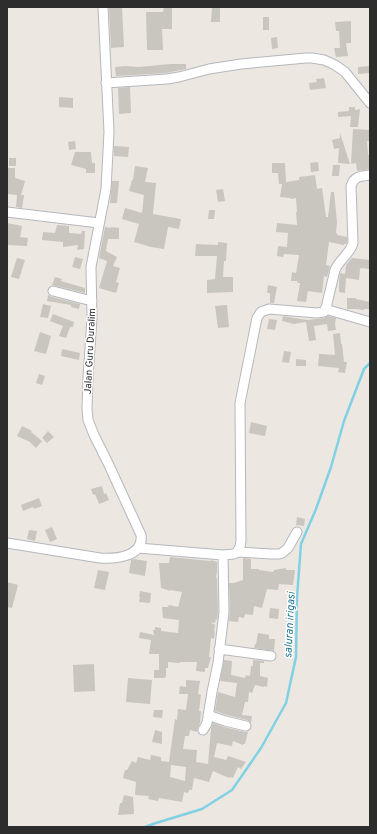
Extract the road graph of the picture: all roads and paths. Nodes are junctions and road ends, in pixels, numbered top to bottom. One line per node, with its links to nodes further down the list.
1 (103, 7): 2 (street, Jalan Guru Duralim)
2 (106, 83): 3 (street); 6 (street, Jalan Guru Duralim)
3 (370, 103)
4 (370, 175): 9 (street)
5 (7, 212): 6 (street)
6 (99, 223): 8 (street, Jalan Guru Duralim)
7 (53, 291): 8 (street)
8 (92, 301): 13 (street, Jalan Guru Duralim)
9 (325, 309): 10 (street); 14 (street)
10 (370, 322)
11 (297, 532): 14 (street)
12 (7, 543): 13 (street)
13 (138, 548): 15 (street)
14 (237, 552): 15 (street)
15 (223, 555): 16 (street)
16 (219, 649): 17 (street); 18 (street)
17 (271, 656)
18 (208, 715): 19 (street); 20 (street)
19 (246, 726)
20 (203, 730)

